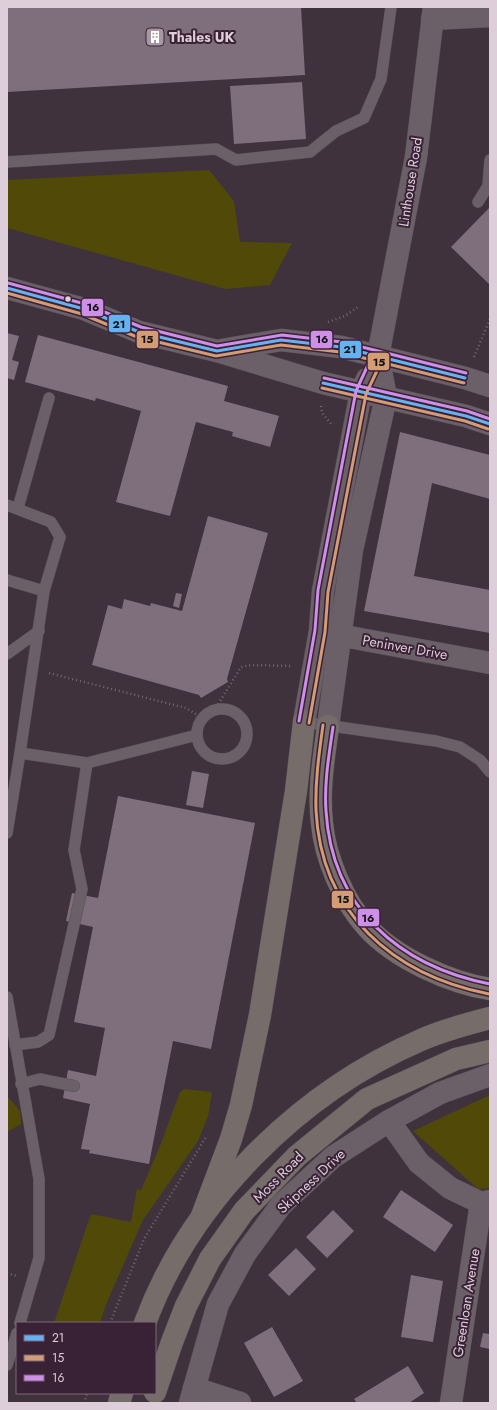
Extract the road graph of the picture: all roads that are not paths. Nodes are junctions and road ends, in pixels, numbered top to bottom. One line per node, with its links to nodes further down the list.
1 (391, 7): 5 (lane)
2 (433, 13): 3 (street); 9 (street, Linthouse Road)
3 (490, 16)
4 (490, 160): 6 (lane)
5 (7, 162)
6 (478, 202)
7 (7, 288): 8 (street)
8 (217, 351): 9 (street); 11 (street)
9 (378, 356): 10 (street); 11 (street); 12 (street)
10 (490, 386)
11 (361, 392): 12 (street); 19 (street)
12 (386, 397): 14 (street); 19 (street)
13 (49, 398): 15 (lane)
14 (490, 424)
15 (12, 506): 17 (lane)
16 (7, 580): 17 (lane)
17 (44, 591): 18 (lane)
18 (39, 631): 20 (lane); 25 (lane)
19 (330, 633): 21 (street, Peninver Drive); 22 (street); 23 (street)
20 (7, 654)
21 (490, 663)
22 (304, 722): 23 (lane); 39 (main road)
23 (328, 726): 27 (lane); 29 (main road)
24 (197, 735): 24 (lane); 26 (lane)
25 (20, 753): 26 (lane); 28 (lane)
26 (87, 763): 32 (lane)
27 (490, 772)
28 (7, 834)
29 (490, 989)
30 (7, 997): 32 (lane)
31 (490, 1018): 39 (main road)
32 (15, 1045): 35 (lane)
33 (490, 1050): 44 (main road, Moss Road)
34 (490, 1075): 37 (street, Skipness Drive)
35 (21, 1084): 36 (lane); 40 (lane)
36 (74, 1086)
37 (389, 1121): 38 (street); 45 (street, Skipness Drive)
38 (486, 1202): 47 (street, Greenloan Avenue)
39 (202, 1216): 41 (main road)
40 (20, 1322)
41 (145, 1322)
42 (16, 1336): 43 (lane)
43 (7, 1365)
44 (156, 1390)
45 (192, 1395): 46 (street)
46 (240, 1403)
47 (451, 1403)

